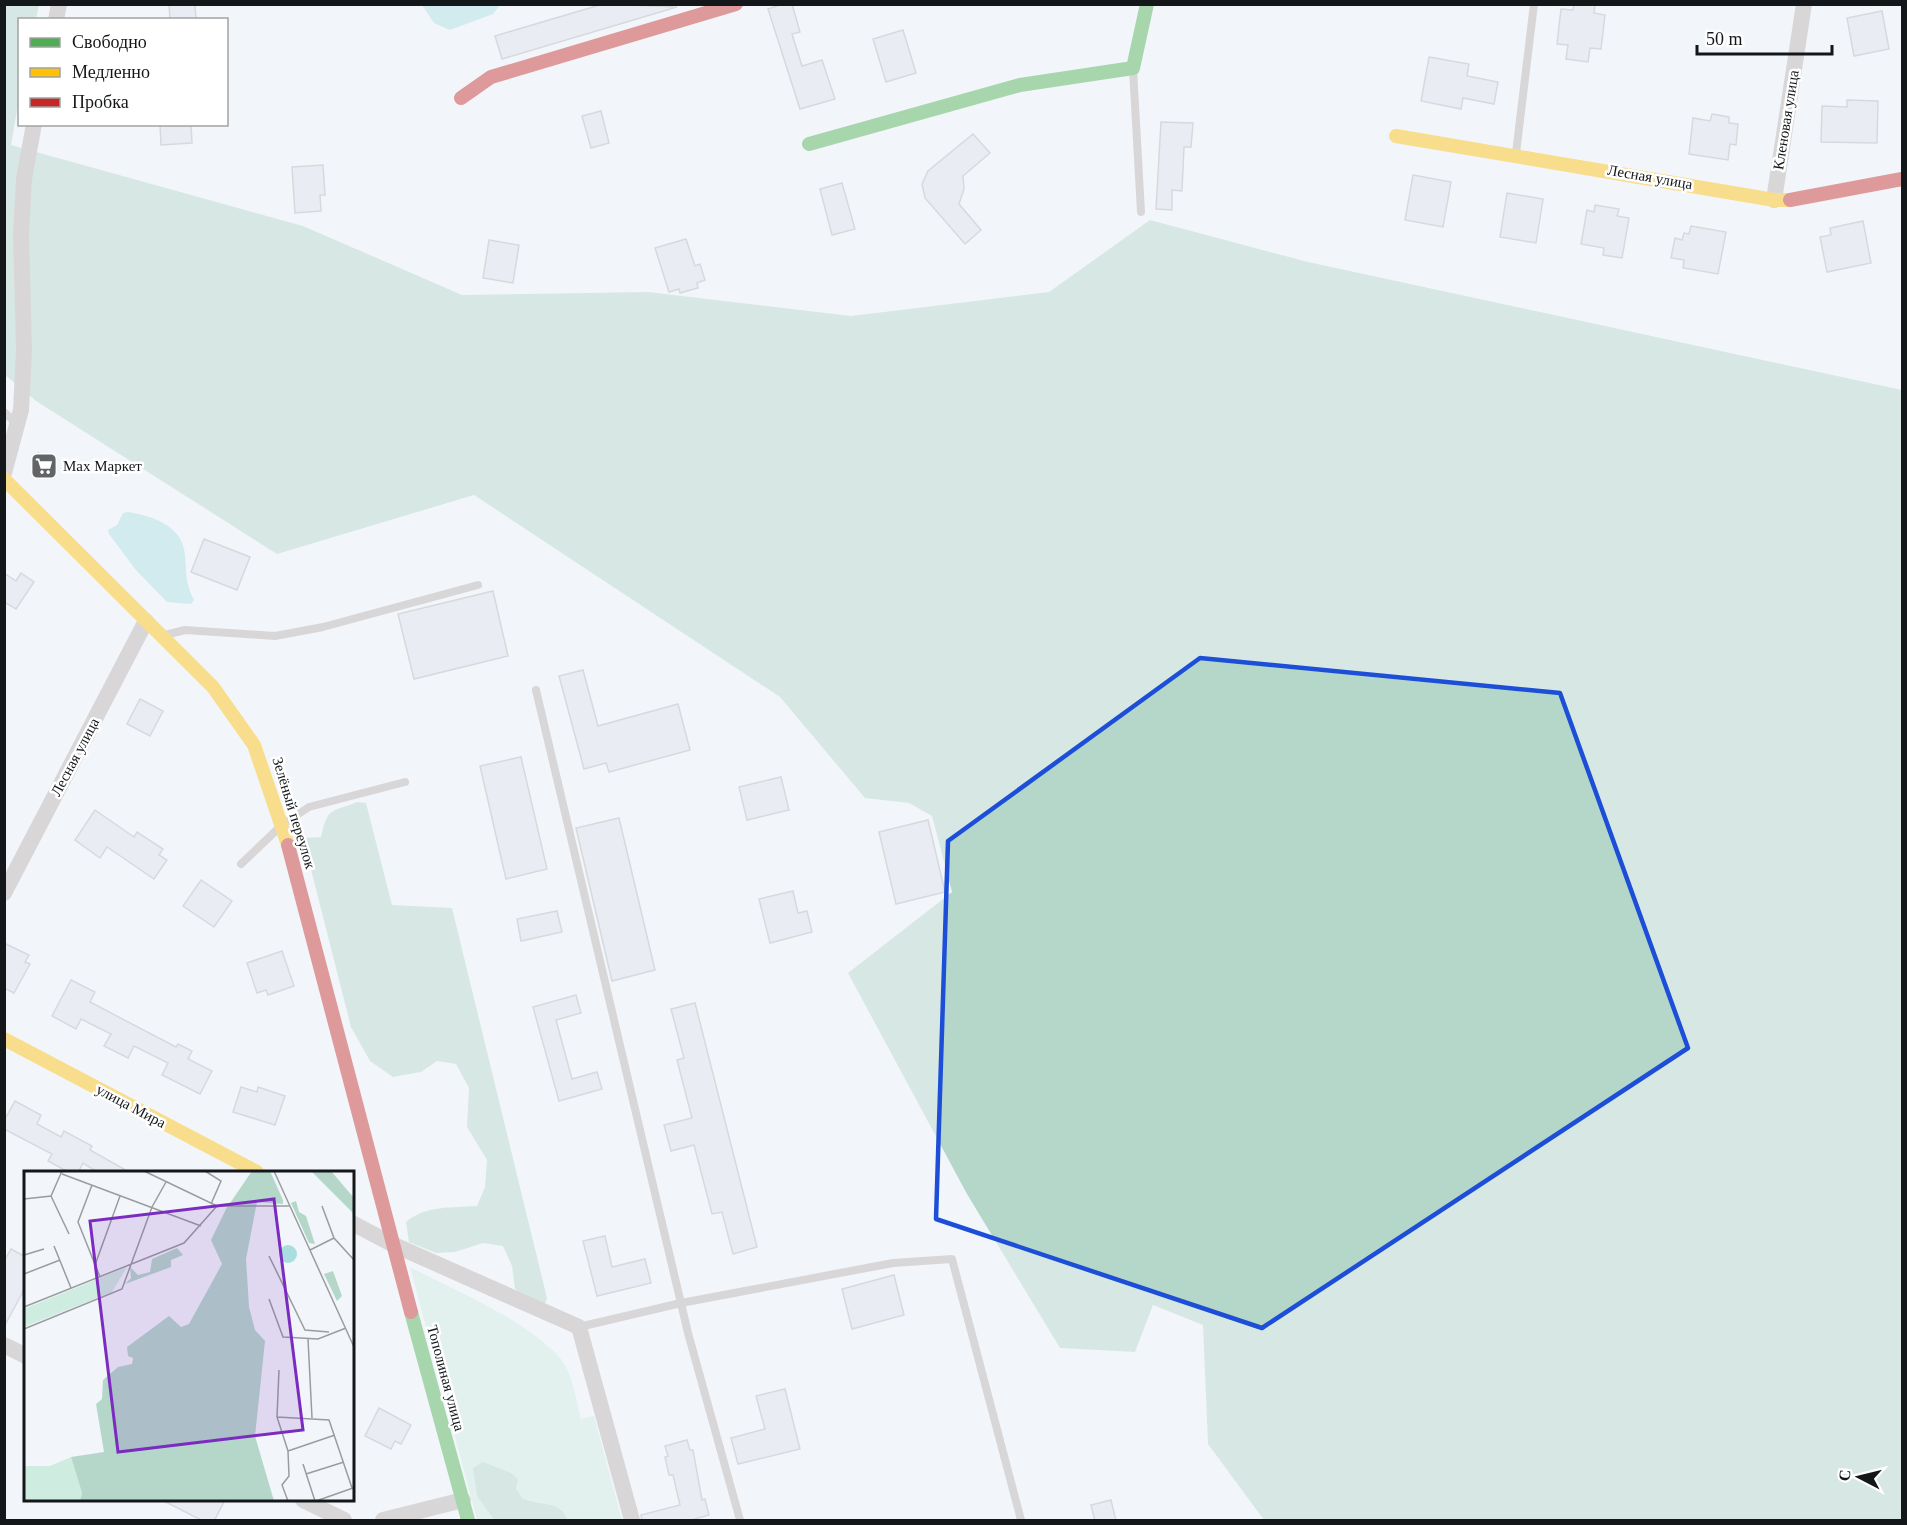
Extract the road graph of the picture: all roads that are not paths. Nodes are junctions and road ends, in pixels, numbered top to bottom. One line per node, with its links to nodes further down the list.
1 (736, 4): 6 (street)
2 (1147, 4): 5 (street)
3 (1534, 4): 10 (lane)
4 (1804, 4): 12 (street, Кленовая улица)
5 (1133, 68): 9 (street); 13 (lane)
6 (461, 98)
7 (34, 126): 15 (street)
8 (1396, 136): 10 (street, Лесная улица)
9 (809, 144)
10 (1516, 154): 12 (street, Лесная улица)
11 (1902, 178): 12 (street, Лесная улица)
12 (1774, 200)
13 (1141, 212)
14 (4, 411): 15 (lane)
15 (19, 426): 16 (street)
16 (4, 474)
17 (4, 480): 19 (street, Зелёный переулок)
18 (478, 585): 20 (lane)
19 (146, 621): 20 (street, Зелёный переулок); 25 (street, Лесная улица)
20 (161, 636): 23 (street, Зелёный переулок)
21 (536, 690): 30 (lane)
22 (405, 782): 23 (lane)
23 (283, 824): 24 (lane); 29 (street, Зелёный переулок)
24 (241, 864)
25 (4, 893)
26 (4, 1039): 27 (street, улица Мира)
27 (253, 1171)
28 (354, 1223): 29 (street)
29 (392, 1244): 31 (street); 34 (street, Тополиная улица)
30 (681, 1303): 31 (lane); 40 (lane); 41 (lane)
31 (579, 1327): 39 (street)
32 (4, 1345): 33 (street)
33 (24, 1355)
34 (463, 1500): 37 (street); 38 (street, Тополиная улица)
35 (305, 1501): 36 (street)
36 (344, 1521)
37 (383, 1521)
38 (468, 1521)
39 (632, 1521)
40 (740, 1521)
41 (1021, 1521)

